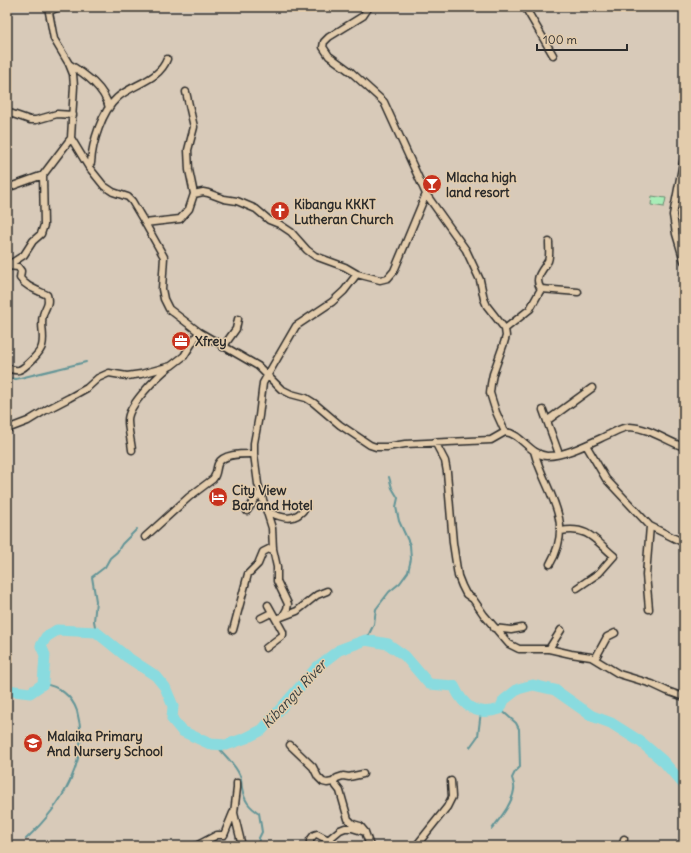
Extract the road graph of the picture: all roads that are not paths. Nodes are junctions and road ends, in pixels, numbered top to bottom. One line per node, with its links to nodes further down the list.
1 (60, 7): 4 (street)
2 (369, 7): 18 (street)
3 (525, 7): 5 (street)
4 (49, 9): 7 (street)
5 (553, 55)
6 (167, 59): 9 (street)
7 (69, 64): 9 (street); 11 (street)
8 (186, 92): 17 (street)
9 (109, 108): 14 (street)
10 (7, 112): 11 (street)
11 (72, 115): 12 (street)
12 (71, 138): 15 (street); 19 (street)
13 (684, 158): 21 (street)
14 (91, 163)
15 (43, 175): 16 (street); 30 (street)
16 (7, 188)
17 (194, 194): 19 (street); 22 (street)
18 (426, 194): 22 (street); 26 (street)
19 (145, 223): 27 (street)
20 (549, 242): 23 (street)
21 (684, 261)
22 (357, 274): 31 (street)
23 (541, 289): 24 (street); 26 (street)
24 (578, 292)
25 (238, 319): 28 (street)
26 (505, 329): 36 (street)
27 (199, 332): 28 (street); 29 (street)
28 (223, 347): 31 (street)
29 (171, 366): 35 (street); 40 (street)
30 (7, 368)
31 (268, 375): 37 (street); 42 (street)
32 (592, 388): 34 (street)
33 (543, 410): 34 (street)
34 (548, 420): 43 (street)
35 (7, 429)
36 (505, 432): 37 (street); 41 (street)
37 (435, 442): 62 (street)
38 (586, 445): 39 (street); 43 (street); 48 (street)
39 (684, 447)
40 (132, 450)
41 (534, 451): 43 (street); 49 (street)
42 (254, 454): 44 (street); 50 (street)
43 (559, 454)
44 (261, 491): 46 (street); 47 (street)
45 (306, 507): 47 (street)
46 (247, 511)
47 (268, 512): 52 (street)
48 (650, 526): 51 (street); 57 (street)
49 (561, 530): 53 (street); 54 (street)
50 (145, 537)
51 (684, 543)
52 (273, 547): 59 (street); 64 (street)
53 (550, 564)
54 (577, 588)
55 (327, 591): 59 (street)
56 (268, 605): 58 (street)
57 (649, 609)
58 (271, 612): 60 (street); 61 (street)
59 (283, 616): 61 (street)
60 (261, 618)
61 (276, 619): 67 (street)
62 (494, 628): 63 (street); 68 (street)
63 (522, 628)
64 (233, 630)
65 (561, 630): 68 (street)
66 (614, 633): 69 (street)
67 (266, 648)
68 (549, 649): 69 (street)
69 (595, 659): 70 (street)
70 (684, 697)
71 (290, 745): 74 (street)
72 (363, 774): 74 (street)
73 (450, 781): 82 (street)
74 (333, 782): 77 (street)
75 (237, 783): 76 (street)
76 (234, 813): 78 (street); 79 (street)
77 (365, 832): 80 (street); 81 (street)
78 (196, 846)
79 (242, 846)
80 (310, 846)
81 (370, 846)
82 (416, 846)

